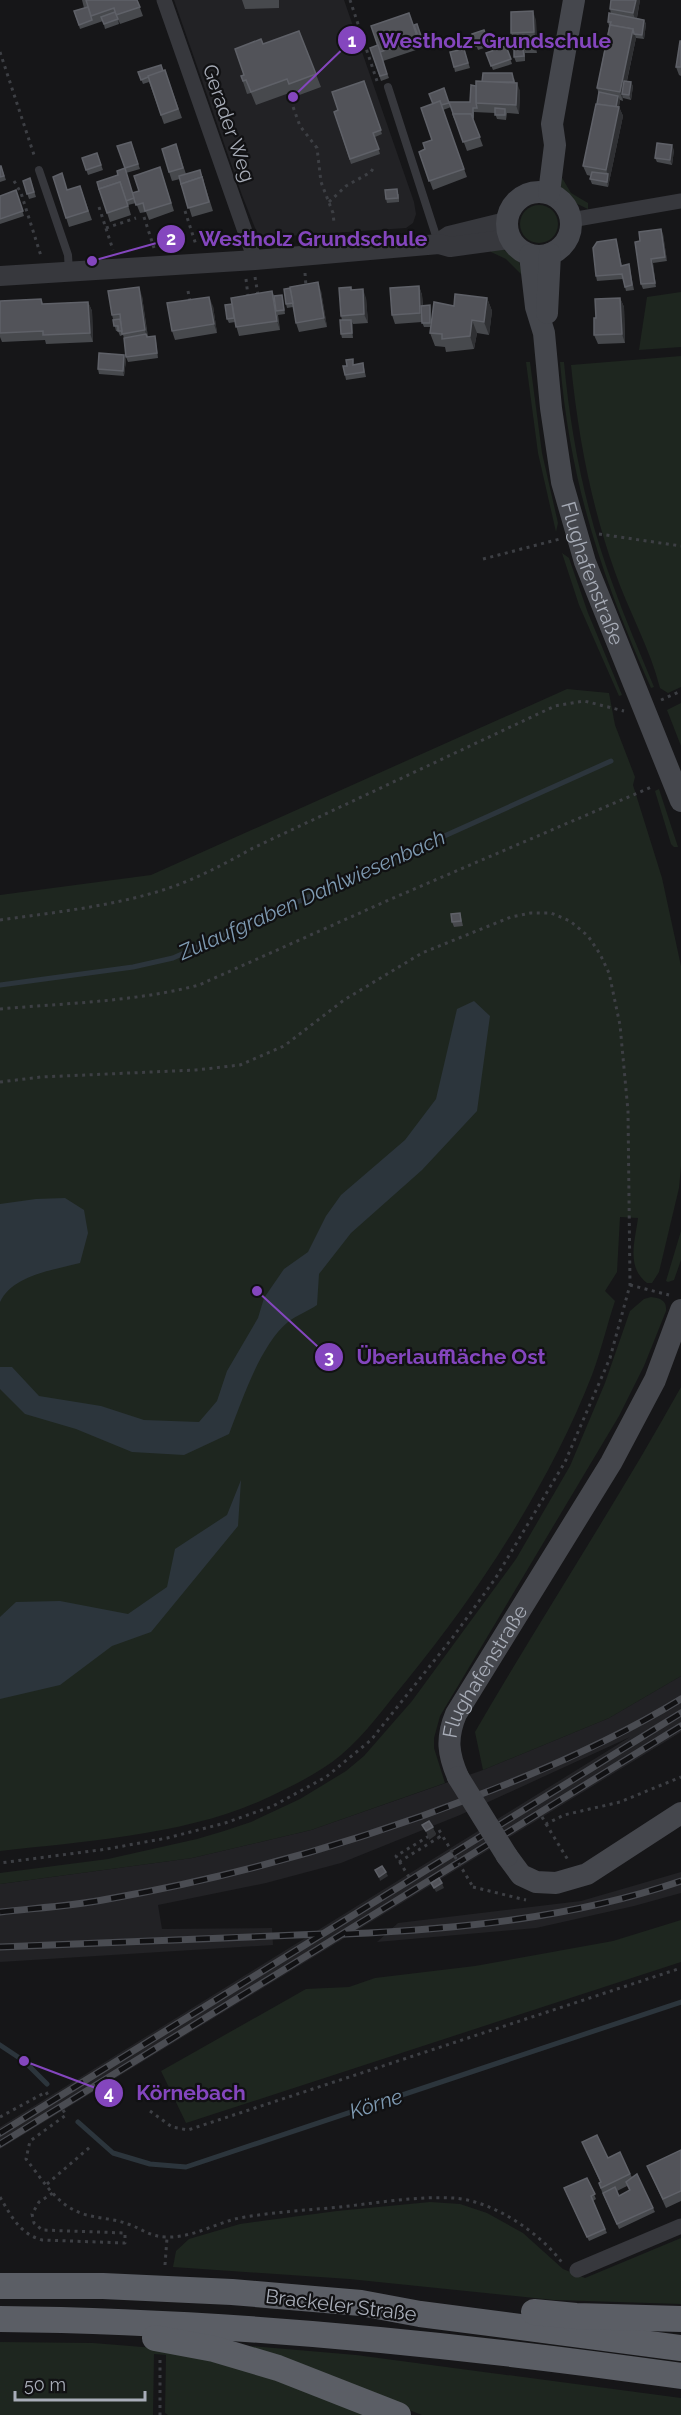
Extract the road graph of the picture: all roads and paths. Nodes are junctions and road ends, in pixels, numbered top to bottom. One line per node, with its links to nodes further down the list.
1 (164, 0): 29 (street, Gerader Weg)
2 (350, 0): 5 (path)
3 (574, 0): 10 (main road)
4 (0, 52): 8 (path)
5 (388, 87): 23 (lane)
6 (288, 93): 12 (path)
7 (375, 165): 12 (path)
8 (39, 171): 31 (lane)
9 (14, 181): 28 (path)
10 (540, 193): 19 (main road); 22 (main road)
11 (681, 201): 19 (street)
12 (329, 202): 20 (path)
13 (99, 207): 16 (path)
14 (185, 211): 24 (path)
15 (107, 212): 16 (path)
16 (101, 213): 21 (path)
17 (144, 217): 25 (path)
18 (136, 218): 21 (path)
19 (571, 220): 27 (main road)
20 (334, 223)
21 (106, 228): 26 (path)
22 (508, 231): 23 (street); 27 (main road)
23 (439, 244): 29 (street)
24 (197, 247)
25 (154, 249)
26 (114, 252)
27 (540, 255): 39 (main road, Flughafenstraße)
28 (41, 256)
29 (252, 270): 31 (street); 35 (path); 36 (path)
30 (304, 271): 34 (path)
31 (69, 272): 32 (street)
32 (0, 276)
33 (188, 291): 37 (path)
34 (307, 292)
35 (259, 302)
36 (250, 304)
37 (191, 309)
38 (600, 534): 40 (path)
39 (576, 535): 41 (path); 45 (main road, Flughafenstraße)
40 (681, 546)
41 (483, 559)
42 (681, 691): 43 (path)
43 (657, 702)
44 (630, 713): 47 (path)
45 (673, 779): 46 (main road, Flughafenstraße); 48 (path)
46 (681, 801)
47 (0, 920)
48 (0, 1009)
49 (0, 1082): 50 (path)
50 (630, 1285): 51 (path); 59 (path)
51 (675, 1302): 53 (main road, Flughafenstraße, bridge)
52 (681, 1777): 55 (path)
53 (681, 1813)
54 (542, 1817): 55 (path)
55 (546, 1824): 57 (path)
56 (440, 1837): 58 (path); 58 (path); 61 (path, bridge)
57 (567, 1858)
58 (399, 1862): 60 (path)
59 (0, 1863)
60 (409, 1877)
61 (508, 1896)
62 (681, 1968): 65 (path)
63 (49, 2097): 66 (path)
64 (63, 2110): 68 (path)
65 (150, 2111)
66 (0, 2117)
67 (90, 2147): 68 (path)
68 (47, 2184): 69 (path)
69 (54, 2193): 70 (path); 72 (path)
70 (0, 2197)
71 (681, 2226): 74 (street)
72 (167, 2238): 73 (path); 74 (path)
73 (165, 2265)
74 (577, 2270)
75 (0, 2286): 76 (highway, Brackeler Straße)
76 (361, 2304): 79 (highway); 80 (highway, Brackeler Straße)
77 (0, 2319): 78 (highway, Brackeler Straße)
78 (48, 2319): 82 (highway, Brackeler Straße); 84 (highway)
79 (681, 2319)
80 (681, 2348)
81 (160, 2355): 83 (path)
82 (681, 2376)
83 (160, 2415)
84 (398, 2415)

